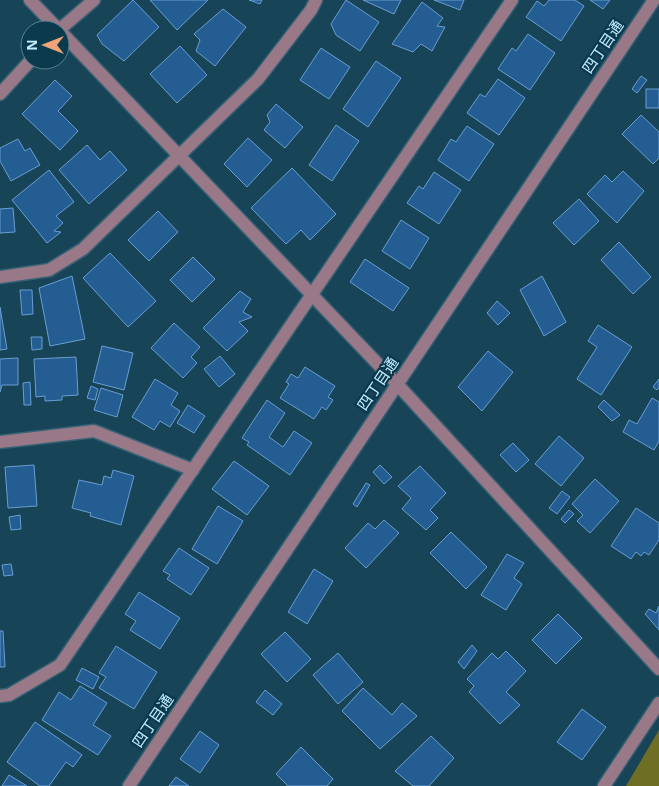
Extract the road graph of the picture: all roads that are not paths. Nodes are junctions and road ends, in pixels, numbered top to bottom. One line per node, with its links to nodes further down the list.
1 (30, 0): 6 (street)
2 (94, 0): 7 (street)
3 (316, 0): 11 (street)
4 (512, 0): 13 (street)
5 (654, 0): 14 (street, 四丁目通)
6 (49, 20)
7 (70, 21)
8 (70, 41): 11 (street)
9 (23, 70): 10 (street)
10 (0, 94)
11 (180, 156): 12 (street); 13 (street)
12 (0, 277)
13 (313, 294): 14 (street); 16 (street)
14 (397, 384): 17 (street); 20 (street, 四丁目通)
15 (0, 442): 16 (street)
16 (193, 470): 18 (street)
17 (659, 669)
18 (0, 696)
19 (659, 703): 21 (street)
20 (129, 786)
21 (604, 786)

